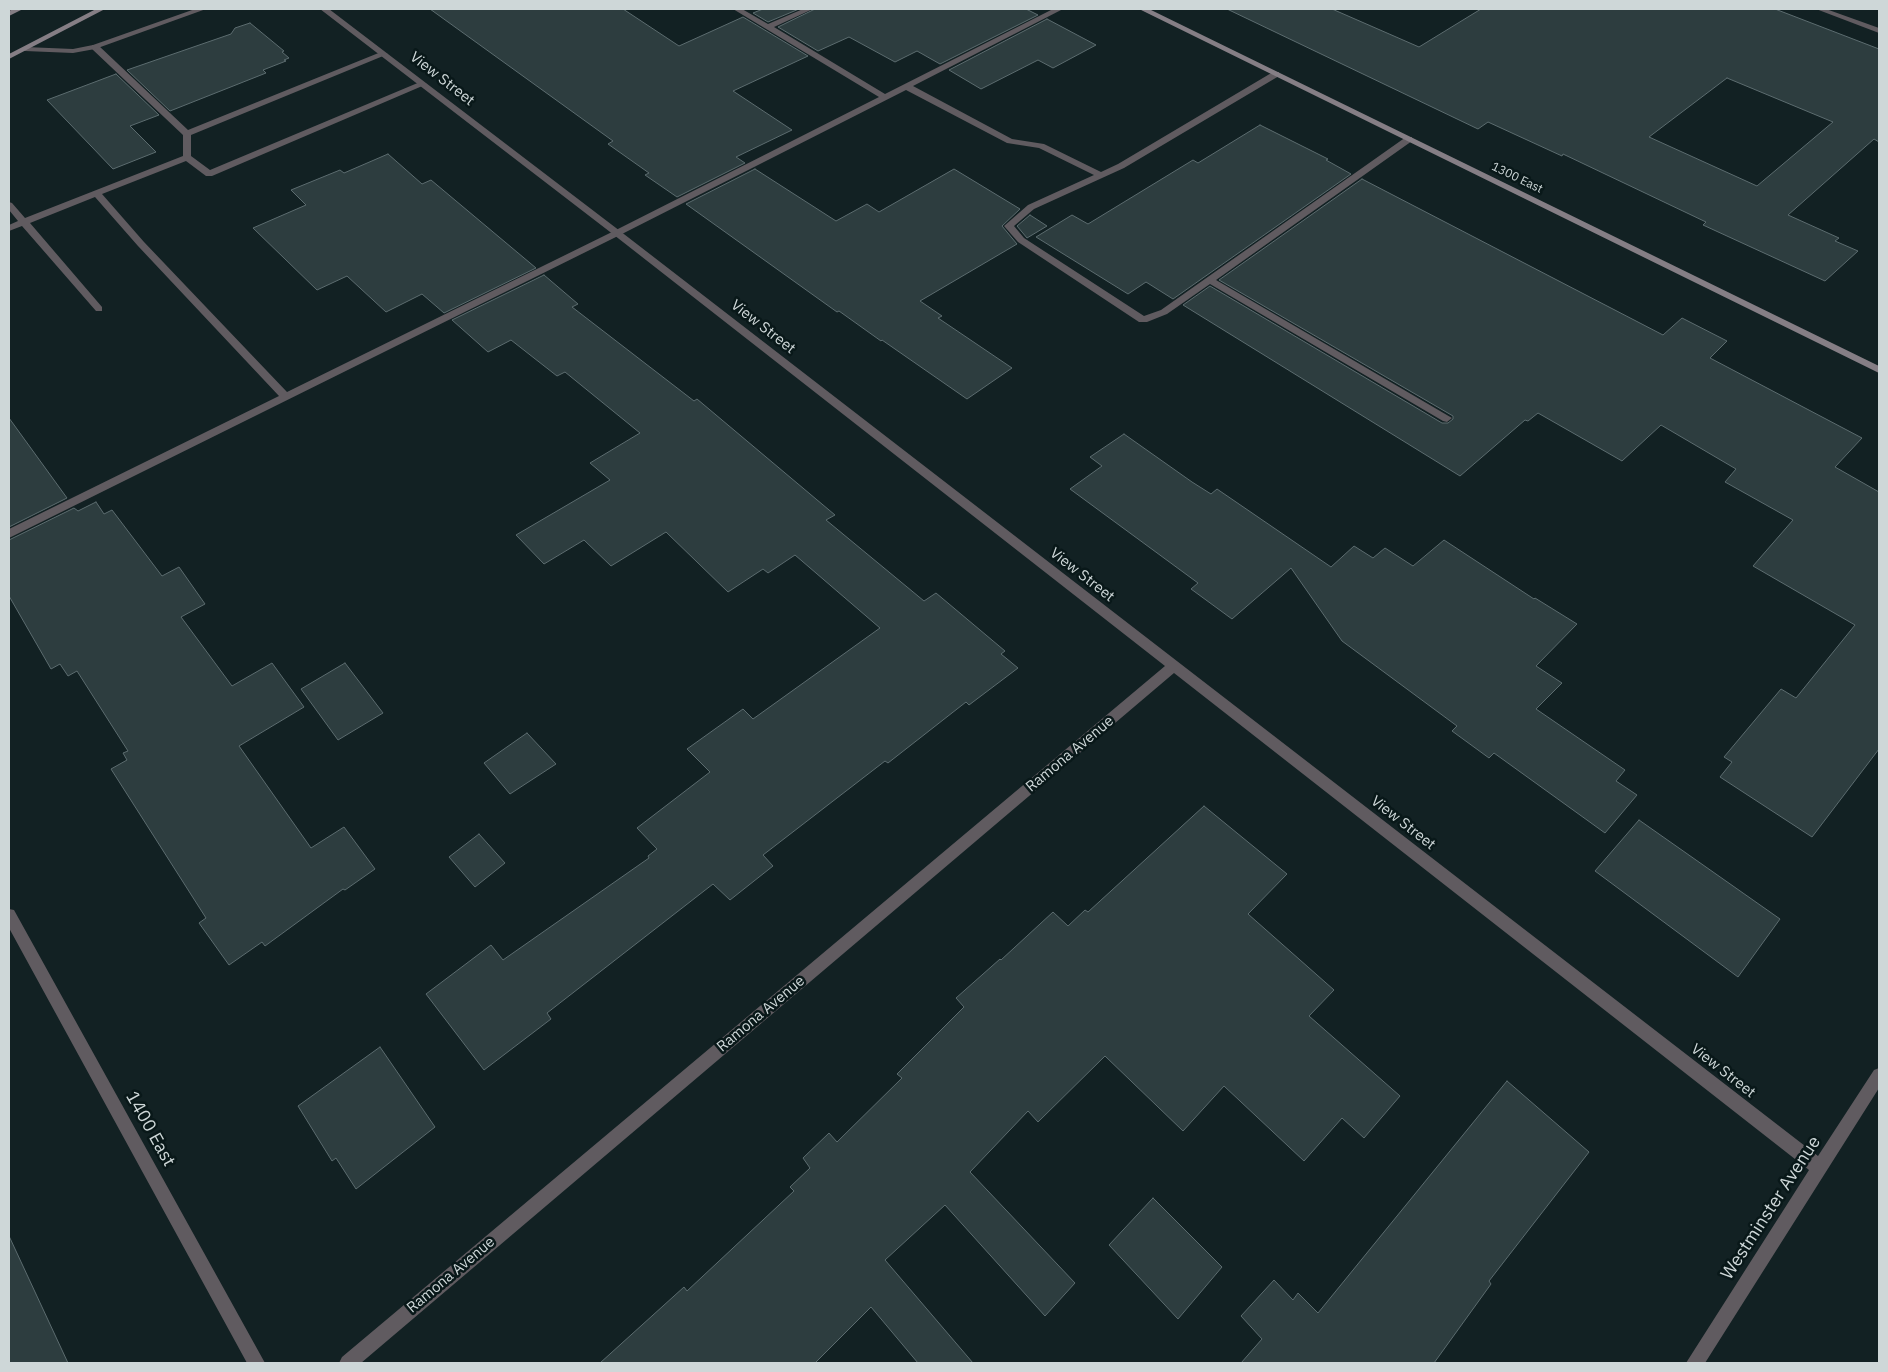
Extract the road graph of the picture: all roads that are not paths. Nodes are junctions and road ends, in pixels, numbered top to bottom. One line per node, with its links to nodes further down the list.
1 (19, 9): 10 (main road)
2 (102, 9): 14 (main road)
3 (202, 9): 13 (street)
4 (324, 9): 15 (street, View Street)
5 (737, 9): 11 (street)
6 (809, 9): 11 (street)
7 (1059, 9): 19 (street)
8 (1143, 9): 17 (main road, 1300 East)
9 (1820, 9): 12 (street)
10 (9, 14)
11 (768, 28): 20 (street)
12 (1879, 31)
13 (96, 47): 14 (street); 21 (street)
14 (25, 49): 16 (main road)
15 (384, 54): 18 (street, View Street); 21 (street)
16 (9, 57)
17 (1276, 74): 22 (main road, 1300 East); 24 (street)
18 (423, 84): 23 (street); 29 (street, View Street)
19 (906, 86): 20 (street); 24 (street)
20 (885, 97): 29 (street)
21 (186, 134): 23 (street)
22 (1409, 139): 30 (street); 32 (main road, 1300 East)
23 (187, 156): 25 (street)
24 (1101, 175): 30 (street)
25 (96, 193): 27 (street); 33 (street)
26 (9, 206): 27 (street)
27 (22, 222): 28 (street); 31 (street)
28 (9, 228)
29 (617, 233): 33 (street); 36 (street, View Street)
30 (1209, 280): 34 (street)
31 (99, 309)
32 (1879, 370)
33 (286, 397): 35 (street)
34 (1447, 418)
35 (9, 534)
36 (1174, 666): 39 (street, View Street); 41 (street, Ramona Avenue)
37 (9, 915): 40 (street, 1400 East)
38 (1879, 1075): 39 (street, Westminster Avenue)
39 (1820, 1168): 42 (street, Westminster Avenue)
40 (256, 1363)
41 (348, 1363)
42 (1695, 1363)

